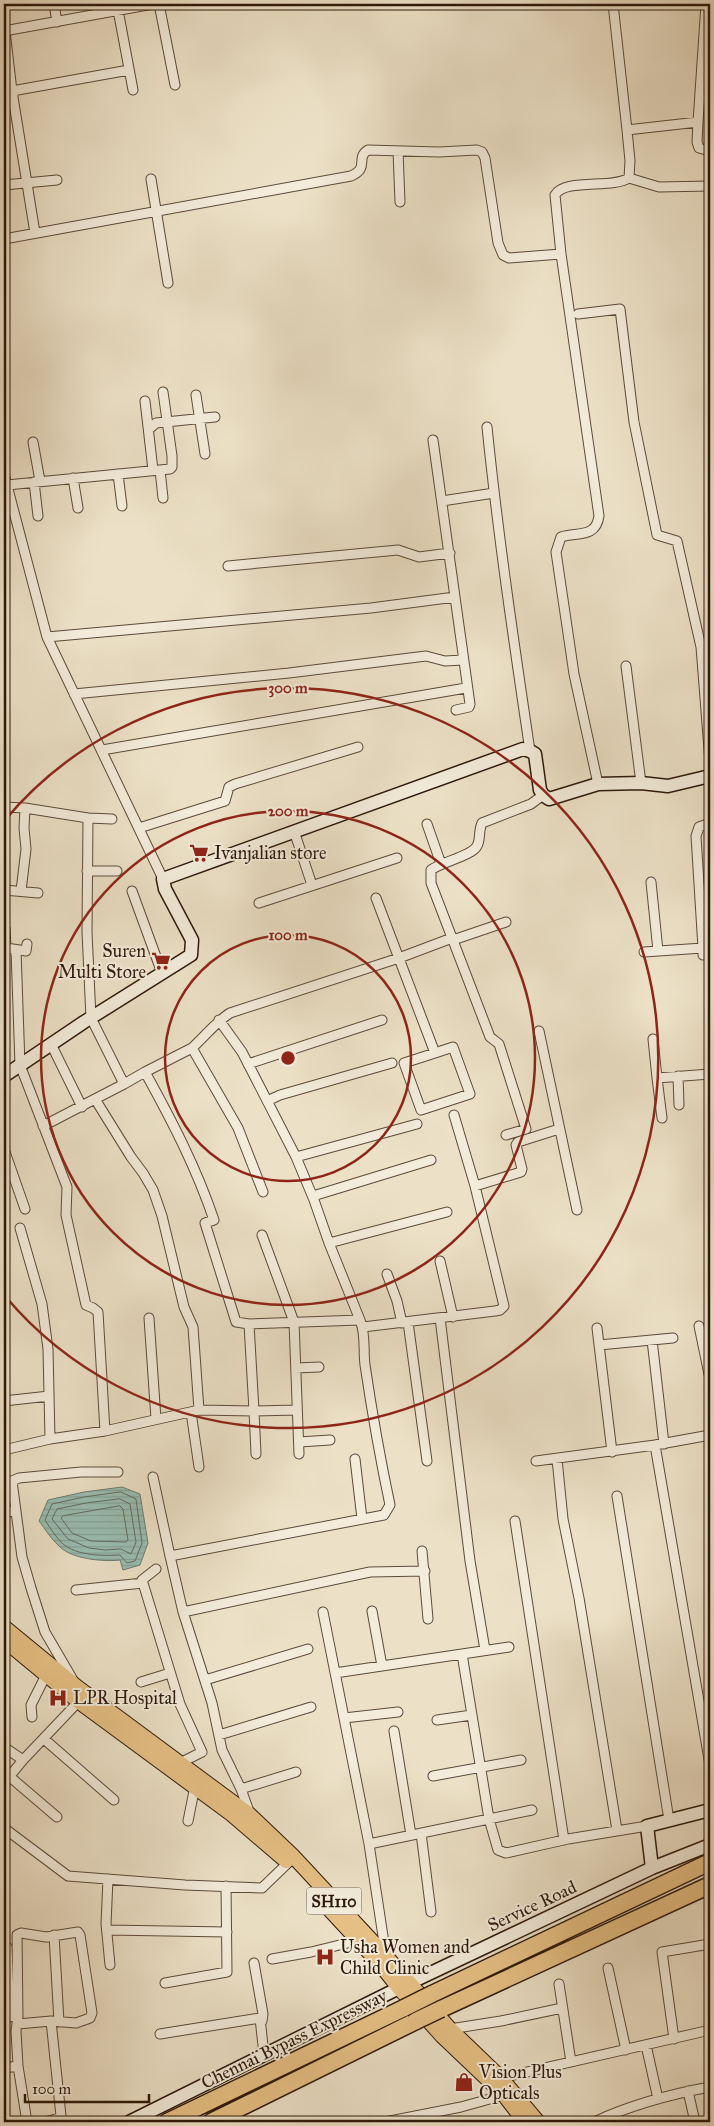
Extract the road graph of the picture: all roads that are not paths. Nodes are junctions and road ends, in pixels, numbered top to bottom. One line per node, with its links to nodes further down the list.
1 (54, 4): 7 (street)
2 (153, 4): 6 (street)
3 (159, 4): 10 (street)
4 (613, 4): 14 (street)
5 (706, 4): 13 (street)
6 (118, 10): 7 (street); 9 (street)
7 (57, 22): 8 (street)
8 (4, 31): 12 (street)
9 (129, 70): 11 (street); 12 (street)
10 (174, 85)
11 (133, 90)
12 (12, 91): 20 (street)
13 (698, 122): 14 (street); 15 (street)
14 (626, 130): 17 (street)
15 (710, 150)
16 (398, 151): 23 (street); 24 (street); 27 (street)
17 (629, 178): 22 (street); 27 (street)
18 (151, 179): 24 (street)
19 (57, 180): 20 (street)
20 (27, 183): 21 (street); 25 (street)
21 (4, 185)
22 (710, 186)
23 (400, 202)
24 (156, 212): 25 (street); 28 (street)
25 (35, 233): 26 (street)
26 (4, 239)
27 (561, 254): 68 (street)
28 (168, 283)
29 (578, 314): 65 (street)
30 (163, 392): 35 (street)
31 (196, 395): 34 (street)
32 (145, 401): 37 (street)
33 (215, 417): 34 (street)
34 (200, 418): 35 (street); 40 (street)
35 (167, 422): 37 (street); 41 (street)
36 (487, 427): 47 (street)
37 (149, 429): 41 (street)
38 (433, 440): 49 (street)
39 (33, 442): 45 (street)
40 (204, 454)
41 (157, 470): 43 (street); 48 (street)
42 (4, 474): 46 (street)
43 (118, 474): 44 (street); 50 (street)
44 (73, 478): 45 (street); 51 (street)
45 (37, 481): 46 (street); 52 (street)
46 (7, 485): 56 (street)
47 (494, 493): 49 (street); 64 (street)
48 (163, 498)
49 (442, 501): 53 (street)
50 (122, 506)
51 (78, 508)
52 (38, 516)
53 (450, 554): 54 (street); 55 (street)
54 (228, 566)
55 (455, 597): 56 (street); 57 (street)
56 (47, 638): 60 (street)
57 (463, 660): 59 (street); 60 (street)
58 (626, 666): 67 (street)
59 (466, 688): 61 (street); 63 (street)
60 (74, 694): 63 (street)
61 (456, 710)
62 (358, 747): 76 (street)
63 (102, 750): 76 (street)
64 (530, 750): 69 (street); 77 (street)
65 (710, 762)
66 (710, 776): 67 (street)
67 (641, 783): 68 (street)
68 (598, 784): 69 (street)
69 (543, 796): 79 (street)
70 (4, 807): 71 (street)
71 (24, 808): 72 (street); 87 (street)
72 (88, 818): 73 (street); 80 (street)
73 (112, 819)
74 (710, 823): 95 (street)
75 (427, 824): 79 (street)
76 (139, 828): 82 (street)
77 (294, 832): 82 (street); 84 (street)
78 (397, 858): 84 (street)
79 (441, 864): 93 (street)
80 (87, 871): 81 (street); 102 (street)
81 (117, 871)
82 (163, 879): 101 (street)
83 (651, 882): 97 (street)
84 (312, 885): 90 (street)
85 (4, 890): 87 (street)
86 (132, 891): 101 (street)
87 (21, 892): 88 (street)
88 (38, 893)
89 (376, 898): 100 (street)
90 (259, 903)
91 (506, 922): 93 (street)
92 (5, 928): 96 (street)
93 (452, 939): 100 (street); 128 (street)
94 (27, 944): 96 (street)
95 (703, 948): 97 (street); 99 (street)
96 (16, 950): 112 (street)
97 (658, 951): 98 (street)
98 (644, 952)
99 (710, 955)
100 (399, 958): 103 (street); 109 (street)
101 (162, 973): 102 (street)
102 (91, 1018): 107 (street); 118 (street)
103 (219, 1020): 108 (street); 111 (street)
104 (382, 1020): 111 (street)
105 (539, 1031): 127 (street)
106 (653, 1039): 117 (street)
107 (51, 1044): 112 (street); 122 (street)
108 (192, 1048): 113 (street); 133 (street)
109 (435, 1052): 109 (street)
110 (392, 1063): 120 (street)
111 (248, 1064): 120 (street)
112 (20, 1065): 115 (street); 126 (street)
113 (145, 1072): 118 (street); 148 (street)
114 (710, 1074): 116 (street)
115 (4, 1076)
116 (678, 1076): 117 (street); 121 (street)
117 (657, 1078): 124 (street)
118 (124, 1084): 119 (street)
119 (95, 1099): 122 (street); 161 (street)
120 (267, 1100): 130 (street)
121 (679, 1105)
122 (82, 1107): 126 (street)
123 (454, 1116): 132 (street)
124 (662, 1118)
125 (417, 1124): 130 (street)
126 (43, 1126): 164 (street)
127 (559, 1129): 132 (street); 136 (street)
128 (506, 1135)
129 (4, 1149): 135 (street)
130 (296, 1158): 134 (street)
131 (431, 1160): 134 (street)
132 (475, 1186): 143 (street)
133 (263, 1192)
134 (313, 1196): 140 (street)
135 (25, 1209)
136 (577, 1210)
137 (447, 1212): 140 (street)
138 (20, 1228): 158 (street)
139 (262, 1234): 146 (street)
140 (329, 1243): 149 (street)
141 (440, 1260): 143 (street)
142 (387, 1274): 147 (street)
143 (453, 1316): 145 (street)
144 (149, 1318): 163 (street)
145 (440, 1318): 147 (street); 200 (street)
146 (294, 1322): 148 (street); 149 (street); 156 (street)
147 (405, 1322): 149 (street); 176 (street)
148 (249, 1324): 162 (street)
149 (362, 1324): 184 (street)
150 (699, 1326): 157 (street)
151 (597, 1328): 154 (street)
152 (673, 1338): 153 (street)
153 (652, 1340): 154 (street); 169 (street)
154 (599, 1345): 171 (street)
155 (319, 1367): 156 (street)
156 (296, 1368): 160 (street)
157 (710, 1379)
158 (49, 1396): 159 (street); 166 (street)
159 (4, 1401)
160 (298, 1410): 162 (street); 168 (street)
161 (195, 1411): 162 (street); 163 (street); 178 (street)
162 (254, 1411): 172 (street)
163 (156, 1419): 164 (street)
164 (105, 1431): 166 (street)
165 (710, 1435): 169 (street)
166 (50, 1439): 170 (street)
167 (330, 1440): 168 (street)
168 (299, 1442): 173 (street)
169 (659, 1445): 171 (street); 222 (street)
170 (4, 1450)
171 (612, 1452): 175 (street)
172 (256, 1454)
173 (299, 1454)
174 (355, 1458): 184 (street)
175 (557, 1459): 177 (street); 239 (street)
176 (427, 1460)
177 (536, 1461)
178 (199, 1467)
179 (118, 1472): 182 (street)
180 (153, 1477): 187 (street)
181 (617, 1496): 235 (street)
182 (15, 1510): 183 (street); 208 (street)
183 (4, 1513)
184 (362, 1520): 187 (street)
185 (515, 1521): 242 (street)
186 (422, 1551): 189 (street)
187 (170, 1556): 193 (street)
188 (156, 1569): 190 (street)
189 (425, 1571): 193 (street); 195 (street)
190 (143, 1583): 191 (street); 203 (street)
191 (76, 1590)
192 (372, 1611): 202 (street)
193 (184, 1612): 206 (street)
194 (323, 1612): 204 (street)
195 (428, 1619)
196 (4, 1627): 208 (main road, SH110)
197 (4, 1640): 205 (main road, SH110)
198 (509, 1647): 200 (street)
199 (308, 1649): 206 (street)
200 (485, 1650): 201 (street)
201 (462, 1654): 202 (street); 211 (street)
202 (382, 1666): 204 (street)
203 (170, 1672): 207 (street); 221 (street)
204 (335, 1673): 213 (street)
205 (46, 1675): 208 (main road, SH110); 212 (street)
206 (204, 1680): 216 (street)
207 (141, 1682)
208 (81, 1694): 217 (street); 221 (main road, SH110); 227 (main road, SH110)
209 (311, 1707): 216 (street)
210 (398, 1712): 213 (street)
211 (472, 1715): 214 (street); 223 (street)
212 (32, 1717)
213 (344, 1718): 243 (street)
214 (437, 1720)
215 (394, 1731): 241 (street)
216 (219, 1735): 228 (street)
217 (44, 1739): 219 (street); 229 (street)
218 (4, 1747): 219 (street)
219 (22, 1760): 226 (street)
220 (521, 1760): 223 (street)
221 (180, 1763): 232 (main road, SH110)
222 (710, 1765)
223 (480, 1766): 225 (street); 234 (street)
224 (296, 1772): 228 (street)
225 (433, 1776)
226 (6, 1780): 233 (street)
227 (195, 1786): 236 (street); 245 (main road, SH110)
228 (241, 1789): 232 (street)
229 (114, 1800)
230 (532, 1810): 234 (street)
231 (710, 1810): 235 (street)
232 (250, 1815): 245 (main road, SH110)
233 (57, 1818)
234 (489, 1819): 240 (street); 242 (street)
235 (668, 1820): 237 (street)
236 (188, 1821)
237 (647, 1826): 239 (street); 247 (street)
238 (4, 1828): 248 (street)
239 (617, 1830): 242 (street)
240 (421, 1833): 241 (street); 251 (street)
241 (411, 1835): 243 (street)
242 (564, 1840)
243 (369, 1844): 259 (street)
244 (710, 1845): 247 (street, Service Road)
245 (291, 1860): 250 (street); 255 (main road, SH110)
246 (706, 1864): 288 (highway, Chennai Bypass Expressway, bridge)
247 (652, 1868): 265 (street, Service Road)
248 (108, 1879): 250 (street); 252 (street)
249 (710, 1885): 289 (highway, Chennai Bypass Expressway, bridge)
250 (226, 1886): 253 (street)
251 (431, 1912)
252 (107, 1930): 253 (street); 261 (street)
253 (227, 1932): 263 (street)
254 (54, 1935): 267 (street); 269 (street); 269 (street)
255 (363, 1938): 258 (street); 259 (main road, SH110)
256 (710, 1944): 273 (street)
257 (4, 1946): 267 (street)
258 (272, 1958)
259 (383, 1959): 265 (main road, SH110)
260 (254, 1963): 268 (street)
261 (110, 1965)
262 (608, 1968): 275 (street)
263 (165, 1983)
264 (559, 1984): 266 (street)
265 (405, 1986): 270 (main road, SH110); 276 (street, Service Road); 283 (main road, SH110)
266 (562, 2008): 270 (street); 277 (street)
267 (12, 2018): 269 (street); 278 (street)
268 (262, 2021): 272 (street); 276 (street)
269 (55, 2022): 286 (street)
270 (450, 2029): 280 (main road, SH110)
271 (710, 2030): 273 (street)
272 (160, 2034)
273 (674, 2039): 274 (street)
274 (646, 2045): 275 (street); 284 (street)
275 (626, 2050): 277 (street)
276 (264, 2055): 287 (street, Service Road)
277 (572, 2062): 280 (street)
278 (18, 2066): 279 (street); 285 (street)
279 (4, 2068)
280 (501, 2078): 292 (main road, SH110)
281 (710, 2087): 282 (street)
282 (688, 2091): 284 (street); 294 (street)
283 (504, 2095): 290 (street); 291 (main road, SH110)
284 (658, 2099): 293 (street)
285 (26, 2122)
286 (45, 2122)
287 (129, 2122)
288 (167, 2122)
289 (211, 2122)
290 (385, 2122)
291 (525, 2122)
292 (538, 2122)
293 (594, 2122)
294 (695, 2122)

